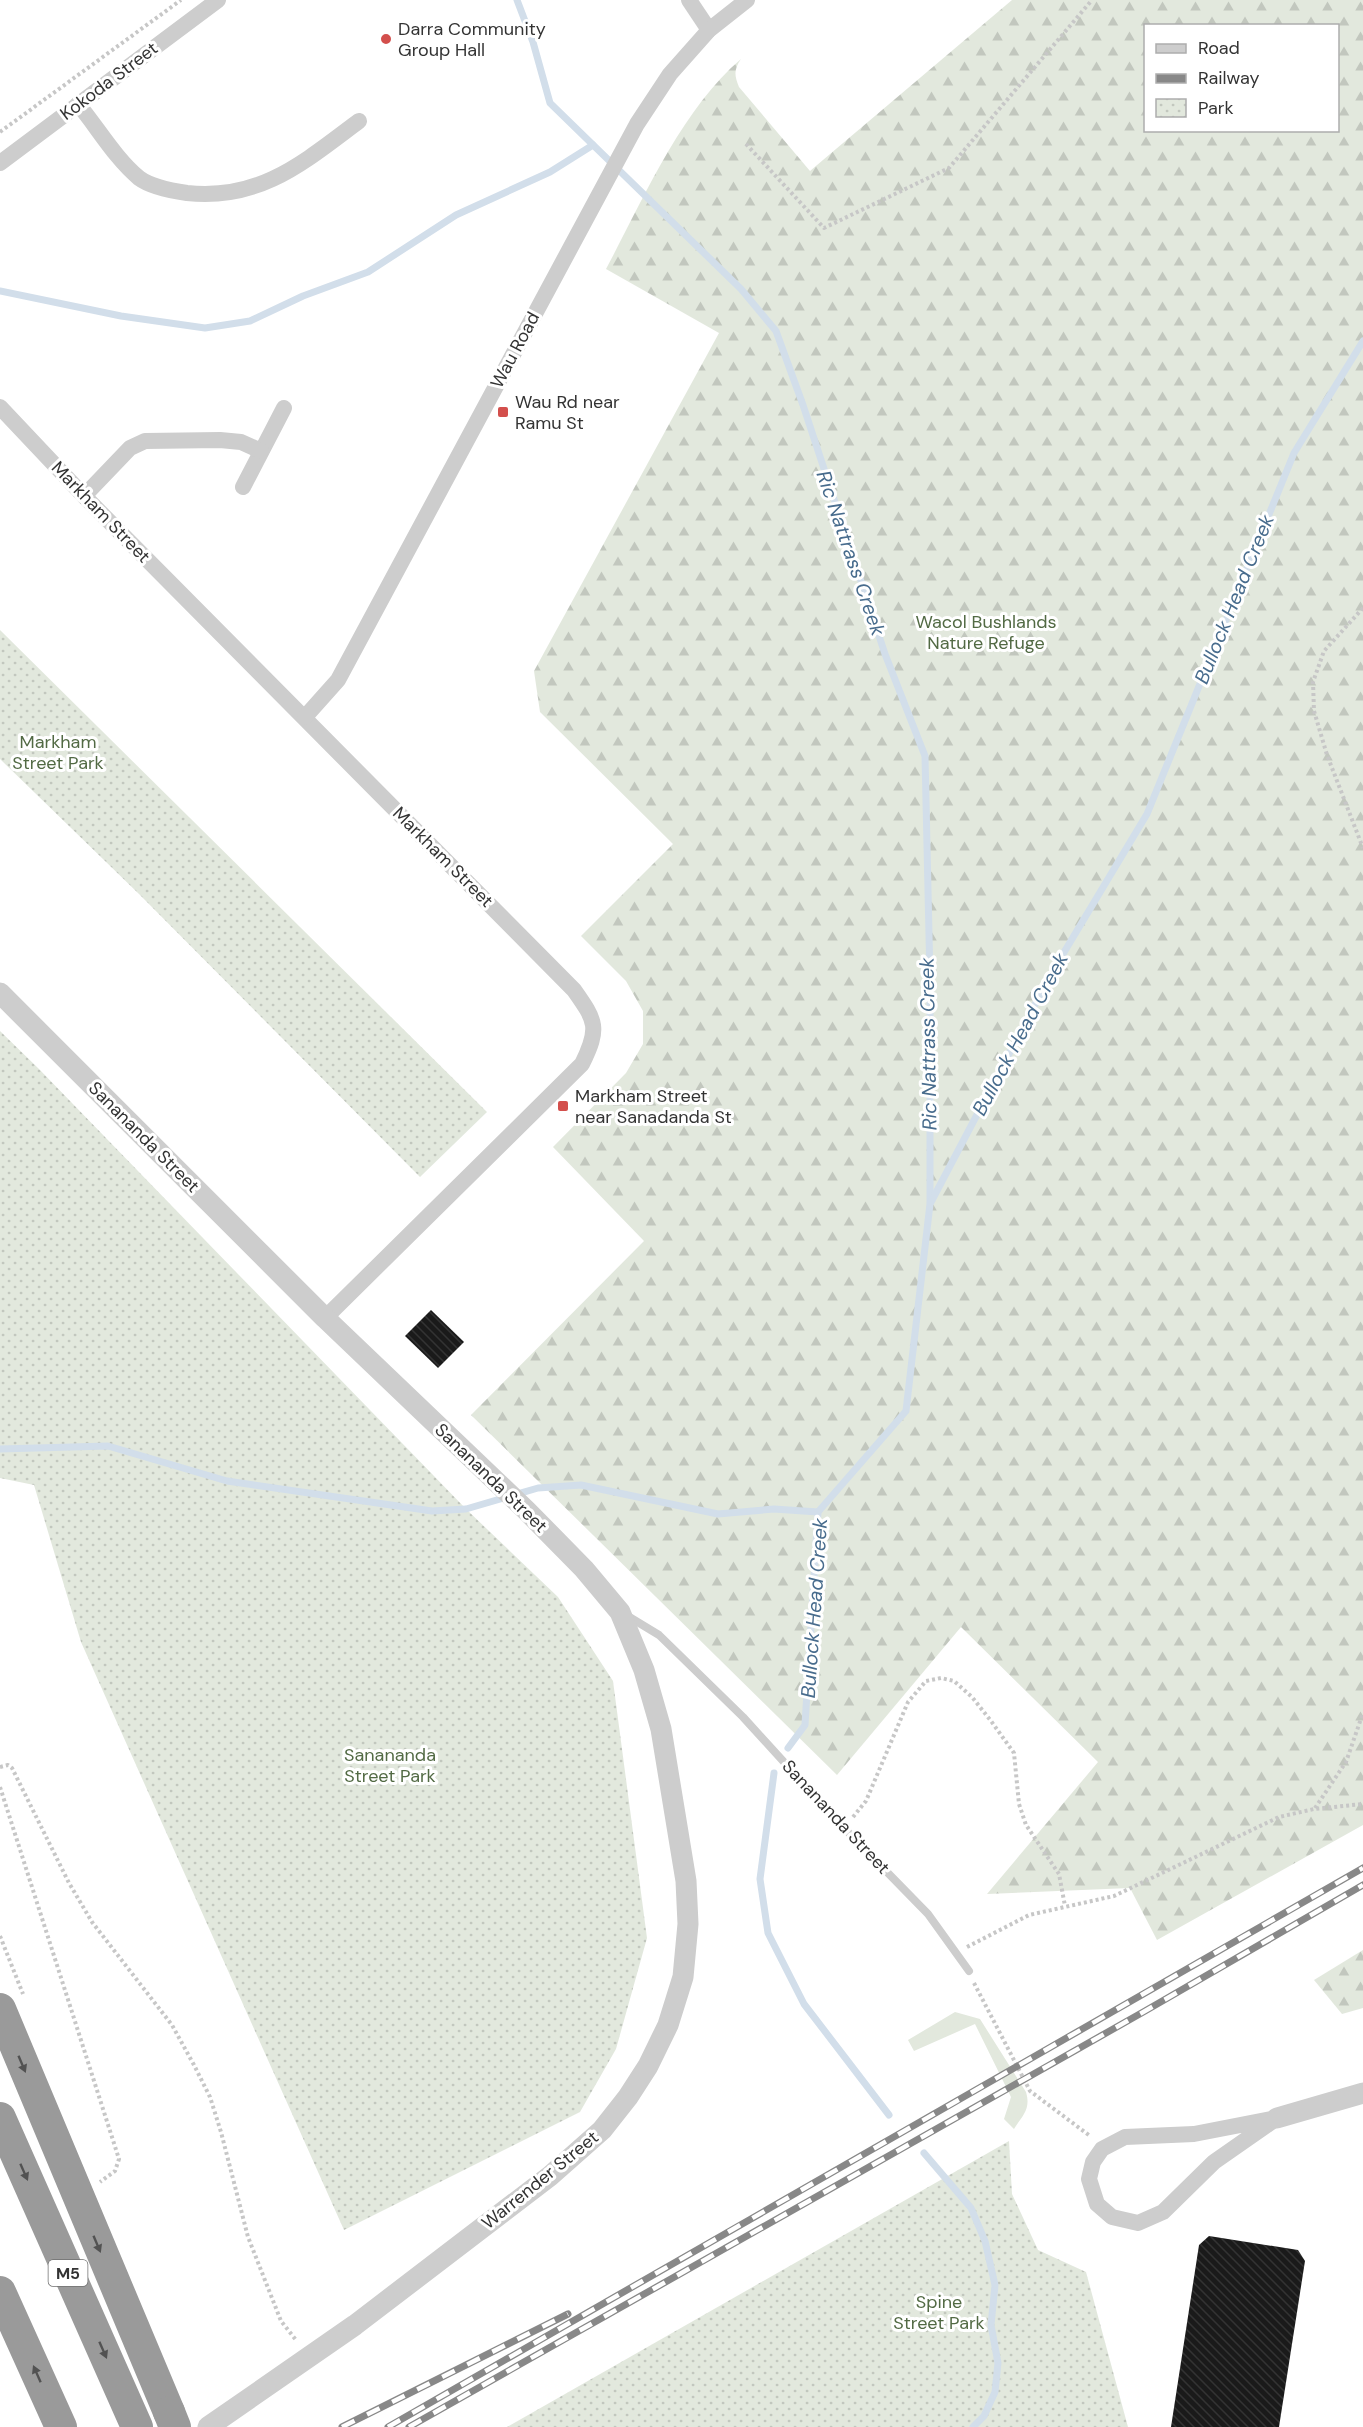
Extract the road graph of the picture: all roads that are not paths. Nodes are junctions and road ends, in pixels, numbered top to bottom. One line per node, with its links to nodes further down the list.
1 (218, 0): 5 (street, Kokoda Street)
2 (689, 0): 4 (street)
3 (747, 0): 4 (street, Wau Road)
4 (709, 30): 13 (street, Wau Road)
5 (78, 104): 6 (street); 7 (street, Kokoda Street)
6 (359, 121)
7 (0, 163)
8 (0, 407): 12 (street, Markham Street)
9 (284, 408): 10 (street)
10 (261, 451): 11 (street); 12 (street)
11 (243, 487)
12 (84, 496): 13 (street, Markham Street)
13 (305, 717): 15 (street, Markham Street)
14 (0, 993): 15 (street, Sanananda Street)
15 (325, 1318): 16 (street, Sanananda Street)
16 (620, 1612): 17 (lane, Sanananda Street); 26 (street, Warrender Street)
17 (969, 1971)
18 (0, 2009): 23 (highway, one-way to 23)
19 (1363, 2093): 21 (street)
20 (0, 2118): 25 (highway, M5, one-way to 25)
21 (1277, 2118): 21 (street)
22 (0, 2292): 24 (highway, one-way to 22)
23 (172, 2419)
24 (61, 2427)
25 (137, 2427)
26 (208, 2427)

